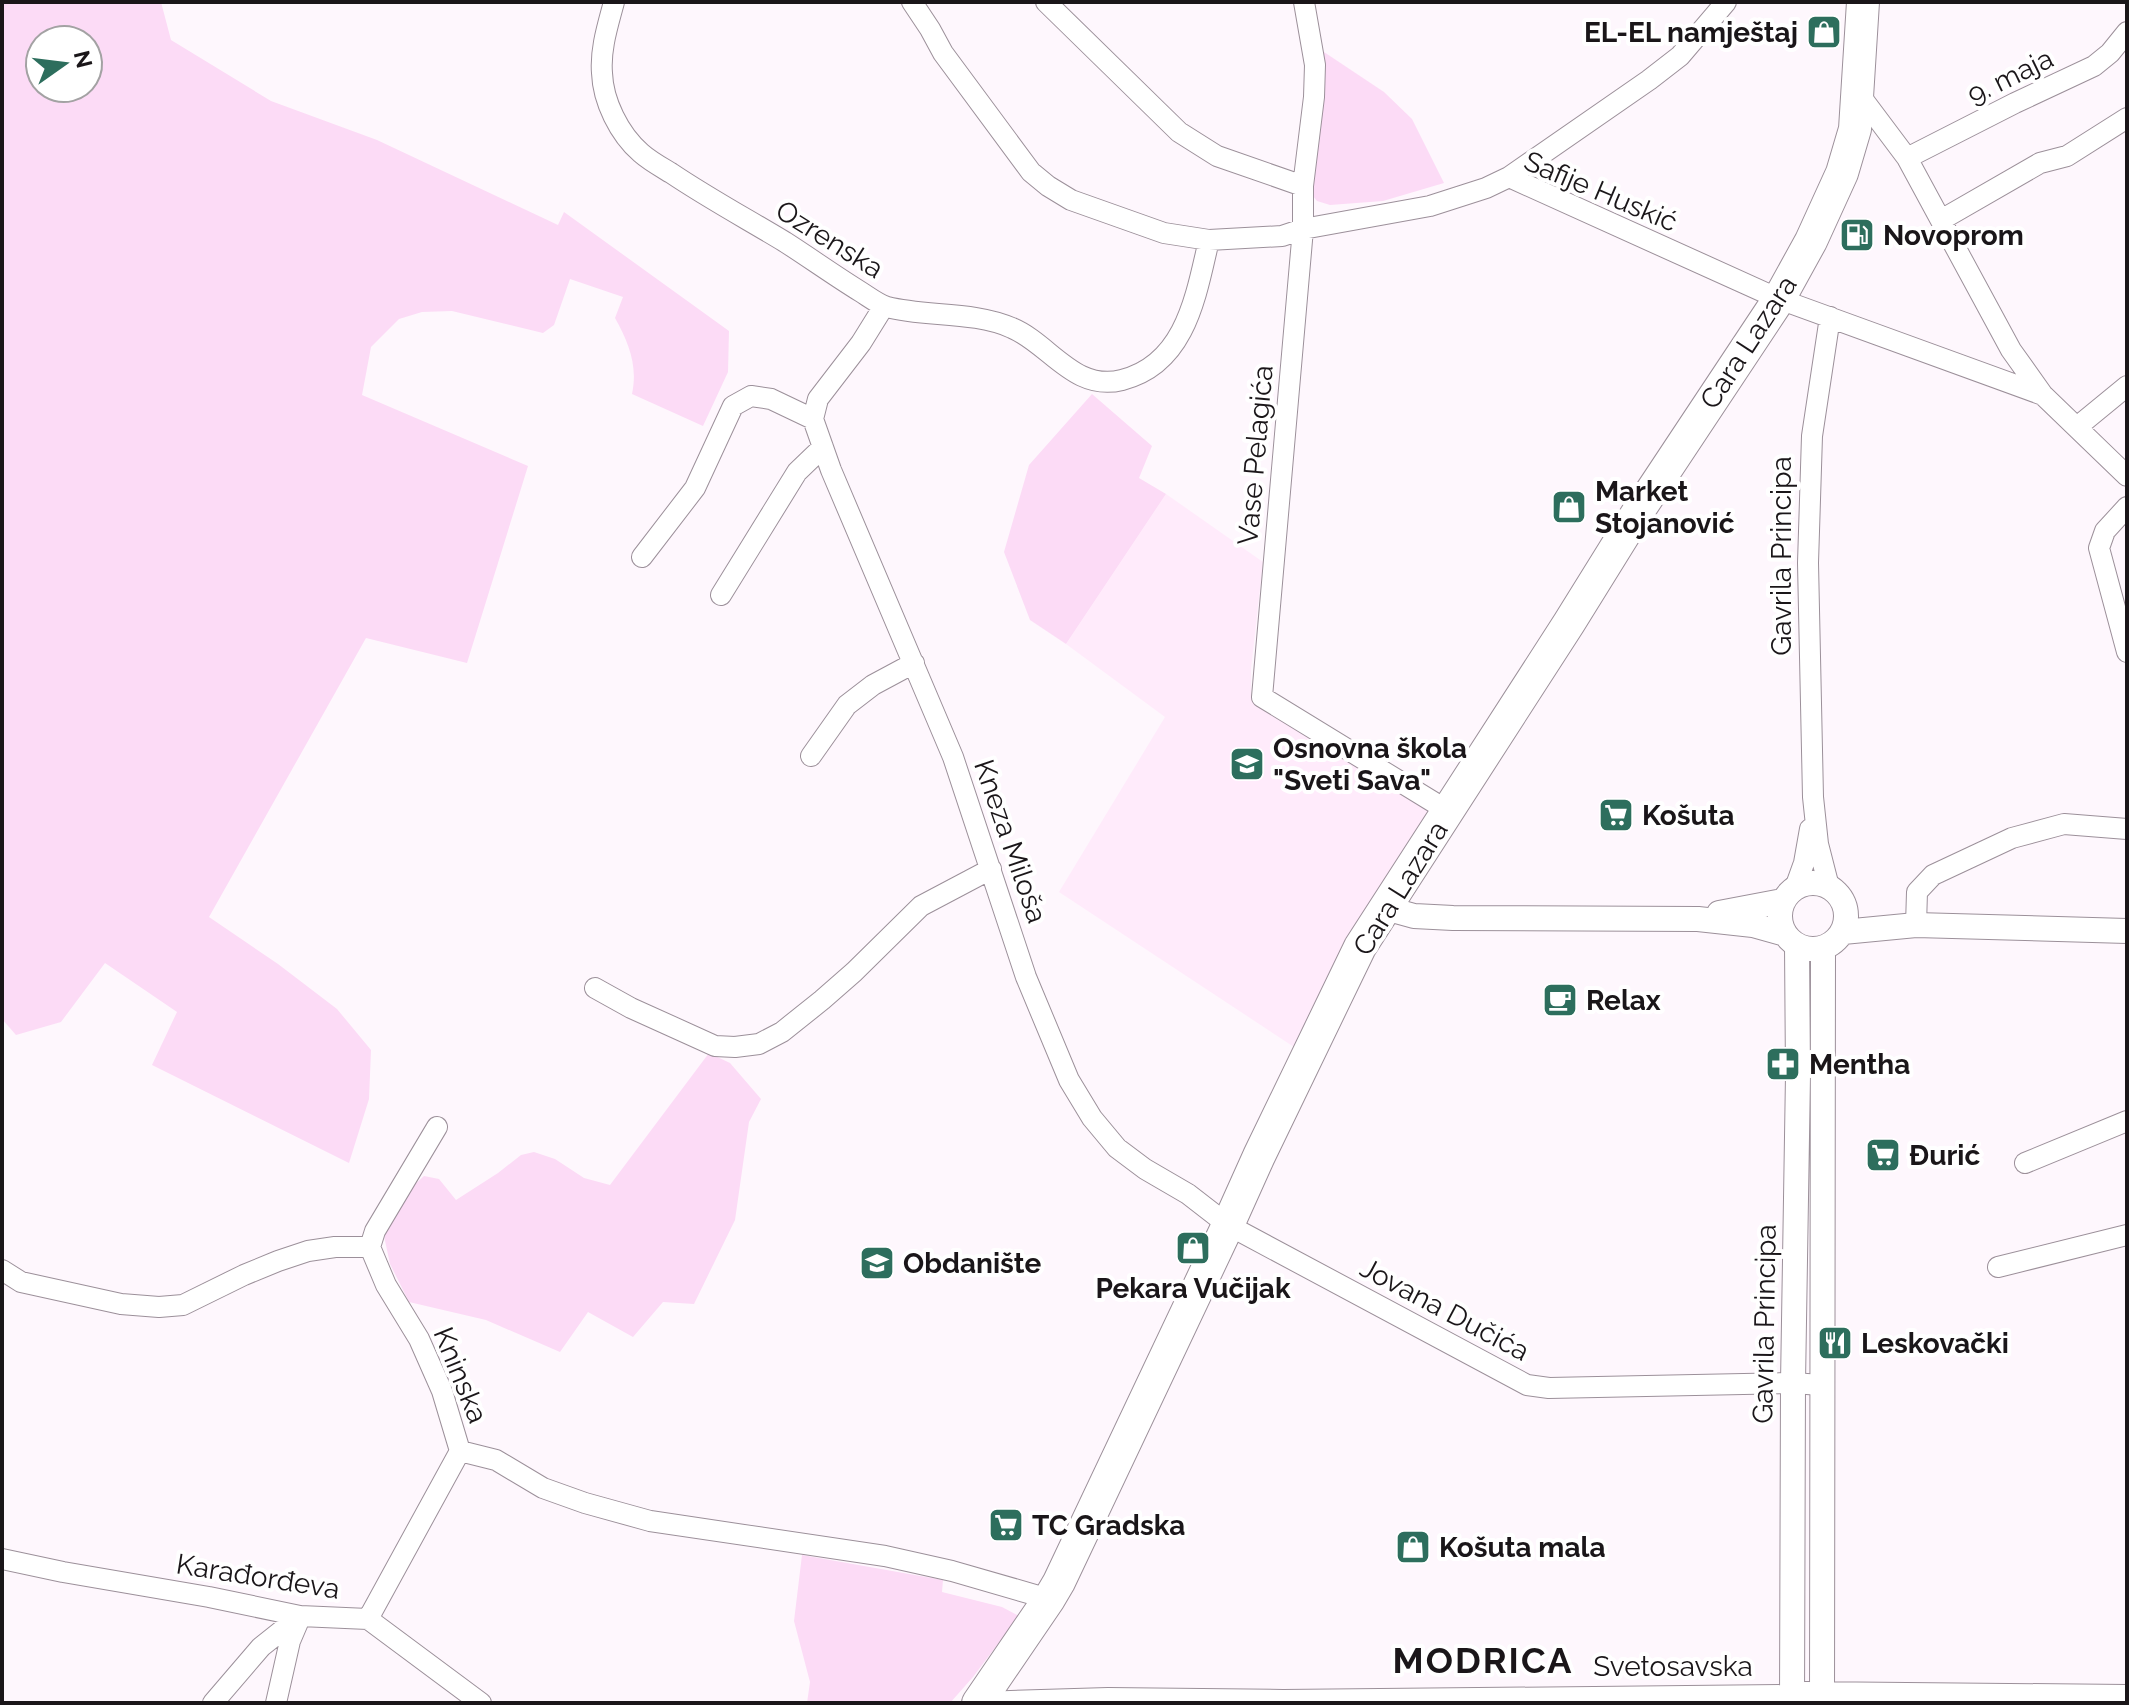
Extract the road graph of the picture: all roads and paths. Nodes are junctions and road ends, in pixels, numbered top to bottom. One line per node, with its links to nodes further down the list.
1 (614, 2): 17 (street, Ozrenska)
2 (912, 2): 15 (street, Safije Huskić)
3 (1046, 2): 12 (street)
4 (1304, 2): 12 (street, Vase Pelagića)
5 (1726, 2): 11 (street)
6 (1863, 2): 8 (main road, Cara Lazara)
7 (2127, 32): 10 (street, 9. maja)
8 (1859, 94): 10 (street); 16 (main road, Cara Lazara)
9 (2127, 118): 13 (street)
10 (1907, 158): 13 (street)
11 (1509, 177): 14 (street, Safije Huskić); 16 (street, Safije Huskić)
12 (1303, 186): 14 (street, Vase Pelagića)
13 (1941, 220): 20 (street)
14 (1303, 229): 15 (street, Safije Huskić); 32 (street, Vase Pelagića)
15 (1209, 240): 17 (street, Ozrenska)
16 (1779, 299): 18 (street, Safije Huskić); 32 (main road, Cara Lazara)
17 (884, 306): 21 (street)
18 (1830, 317): 20 (street, Safije Huskić); 31 (street, Gavrila Principa)
19 (2127, 386): 22 (street)
20 (2043, 395): 22 (street)
21 (813, 419): 23 (street, Kneza Miloša); 26 (street)
22 (2077, 427): 24 (street)
23 (823, 447): 27 (street); 29 (street, Kneza Miloša)
24 (2127, 476)
25 (2127, 507): 28 (street)
26 (642, 557)
27 (721, 595)
28 (2127, 652)
29 (914, 663): 30 (street); 34 (street, Kneza Miloša)
30 (811, 756)
31 (1813, 797): 35 (street, Gavrila Principa); 36 (street, Gavrila Principa)
32 (1448, 811): 38 (main road, Cara Lazara)
33 (2127, 829): 40 (street)
34 (991, 869): 45 (street); 49 (street, Kneza Miloša)
35 (1829, 887): 36 (street); 37 (street)
36 (1789, 894): 39 (street); 43 (street)
37 (1845, 906): 40 (street); 42 (street)
38 (1385, 908): 39 (street); 49 (main road, Cara Lazara)
39 (1698, 919): 43 (street)
40 (1916, 925): 41 (street); 42 (street)
41 (2127, 931)
42 (1843, 932): 44 (street)
43 (1791, 940): 44 (street); 54 (street, Gavrila Principa)
44 (1823, 948): 55 (street, Gavrila Principa)
45 (595, 988)
46 (2127, 1121): 48 (street)
47 (437, 1127): 51 (street)
48 (2025, 1163)
49 (1228, 1225): 54 (street, Jovana Dučića); 58 (main road, Cara Lazara)
50 (2127, 1235): 52 (street)
51 (370, 1247): 53 (street); 56 (street, Kninska)
52 (1998, 1267)
53 (2, 1270)
54 (1793, 1383): 55 (street, Jovana Dučića); 63 (street, Gavrila Principa)
55 (1821, 1385): 62 (street, Gavrila Principa)
56 (460, 1451): 58 (street, Kninska); 60 (street)
57 (2, 1559): 59 (street, Karađorđeva)
58 (1049, 1599): 64 (main road, Cara Lazara)
59 (300, 1616): 60 (street, Karađorđeva); 65 (street); 66 (street)
60 (368, 1619): 67 (street, Karađorđeva)
61 (2127, 1697): 62 (street, Svetosavska)
62 (1822, 1698): 63 (street, Svetosavska)
63 (1792, 1699): 64 (street, Svetosavska)
64 (979, 1702)
65 (213, 1703)
66 (276, 1703)
67 (481, 1703)

